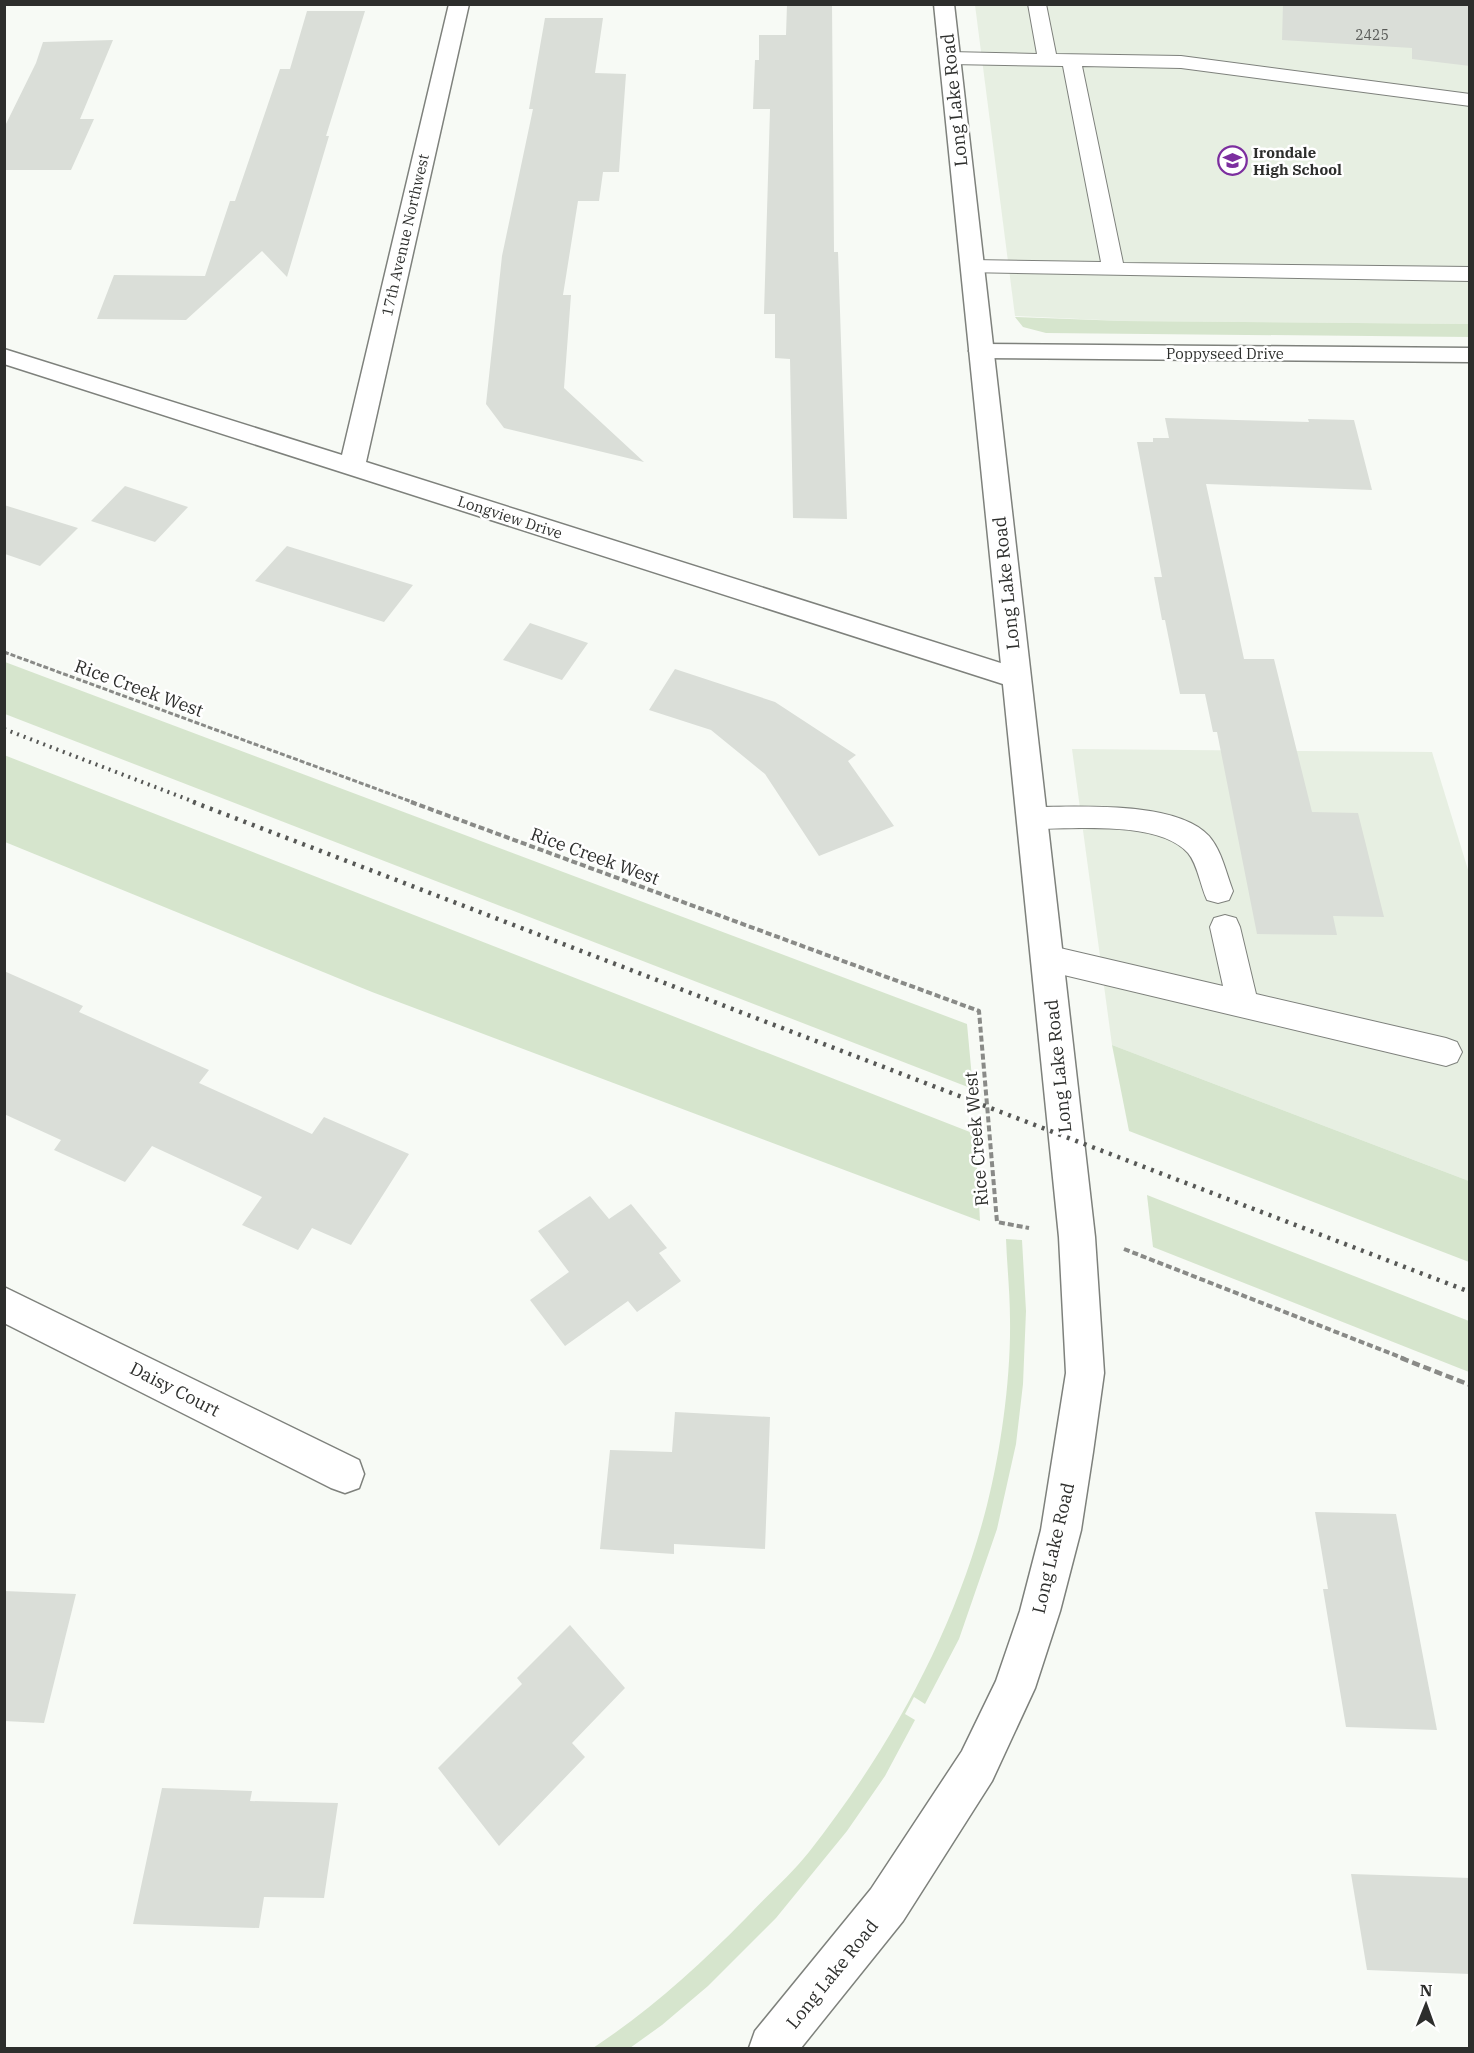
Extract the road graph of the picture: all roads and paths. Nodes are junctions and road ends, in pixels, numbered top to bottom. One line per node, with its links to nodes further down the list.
1 (459, 4): 14 (street, 17th Avenue Northwest)
2 (944, 4): 4 (street, Long Lake Road)
3 (1038, 4): 5 (lane)
4 (950, 58): 5 (lane); 8 (street, Long Lake Road)
5 (1047, 58): 6 (lane)
6 (1071, 60): 7 (lane); 9 (lane)
7 (1470, 100)
8 (972, 267): 9 (lane); 11 (street, Long Lake Road)
9 (1113, 268): 10 (lane)
10 (1470, 274)
11 (981, 351): 12 (street, Poppyseed Drive); 16 (street, Long Lake Road)
12 (1470, 355)
13 (4, 356): 14 (street, Longview Drive)
14 (352, 466): 16 (street, Longview Drive)
15 (4, 652): 23 (path, Rice Creek West)
16 (1016, 678): 17 (street, Long Lake Road)
17 (1031, 818): 18 (lane); 20 (street, Long Lake Road)
18 (1218, 891)
19 (1225, 927): 21 (lane)
20 (1047, 958): 21 (lane); 28 (street, Long Lake Road)
21 (1243, 1004): 22 (lane)
22 (1446, 1052)
23 (997, 1222)
24 (1135, 1251): 26 (path)
25 (4, 1304): 27 (street, Daisy Court)
26 (1470, 1385)
27 (345, 1474)
28 (772, 2049)

